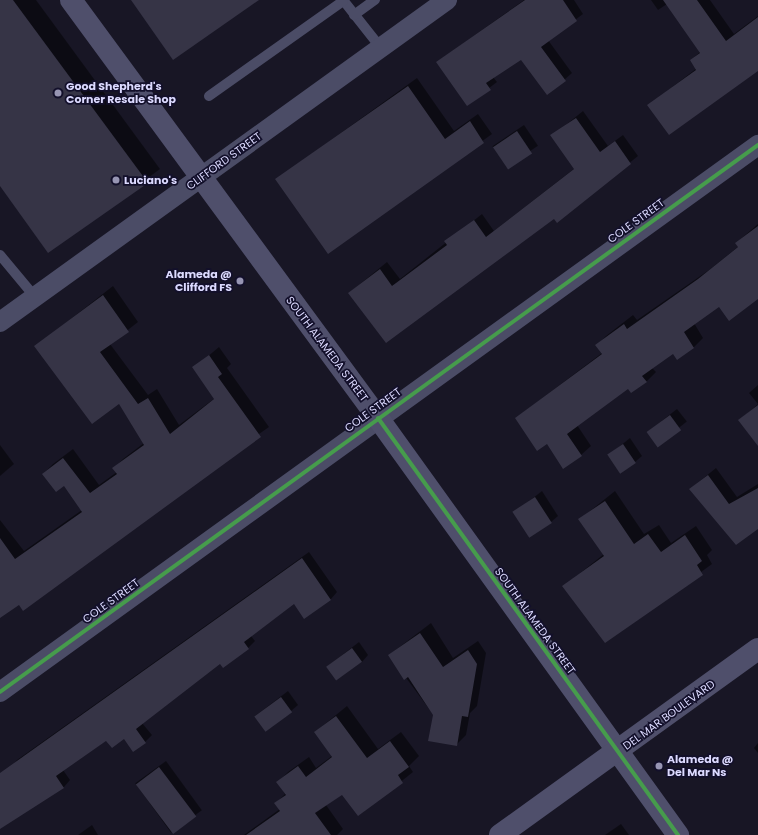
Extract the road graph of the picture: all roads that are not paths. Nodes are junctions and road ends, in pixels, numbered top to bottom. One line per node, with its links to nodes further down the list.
1 (71, 0): 9 (main road, SOUTH ALAMEDA STREET)
2 (375, 0): 5 (lane)
3 (447, 0): 6 (street, CLIFFORD STREET)
4 (343, 1): 5 (lane); 7 (lane)
5 (354, 15): 6 (lane)
6 (381, 48): 9 (street, CLIFFORD STREET)
7 (209, 96)
8 (758, 145): 13 (street, COLE STREET)
9 (200, 179): 11 (street, CLIFFORD STREET); 13 (main road, SOUTH ALAMEDA STREET)
10 (0, 255): 11 (lane)
11 (35, 297): 12 (street, CLIFFORD STREET)
12 (0, 322)
13 (378, 418): 15 (street, COLE STREET); 16 (main road, SOUTH ALAMEDA STREET)
14 (758, 649): 16 (main road, DEL MAR BOULEVARD)
15 (0, 692)
16 (618, 753): 17 (main road, DEL MAR BOULEVARD); 18 (main road, SOUTH ALAMEDA STREET)
17 (500, 835)
18 (678, 835)

